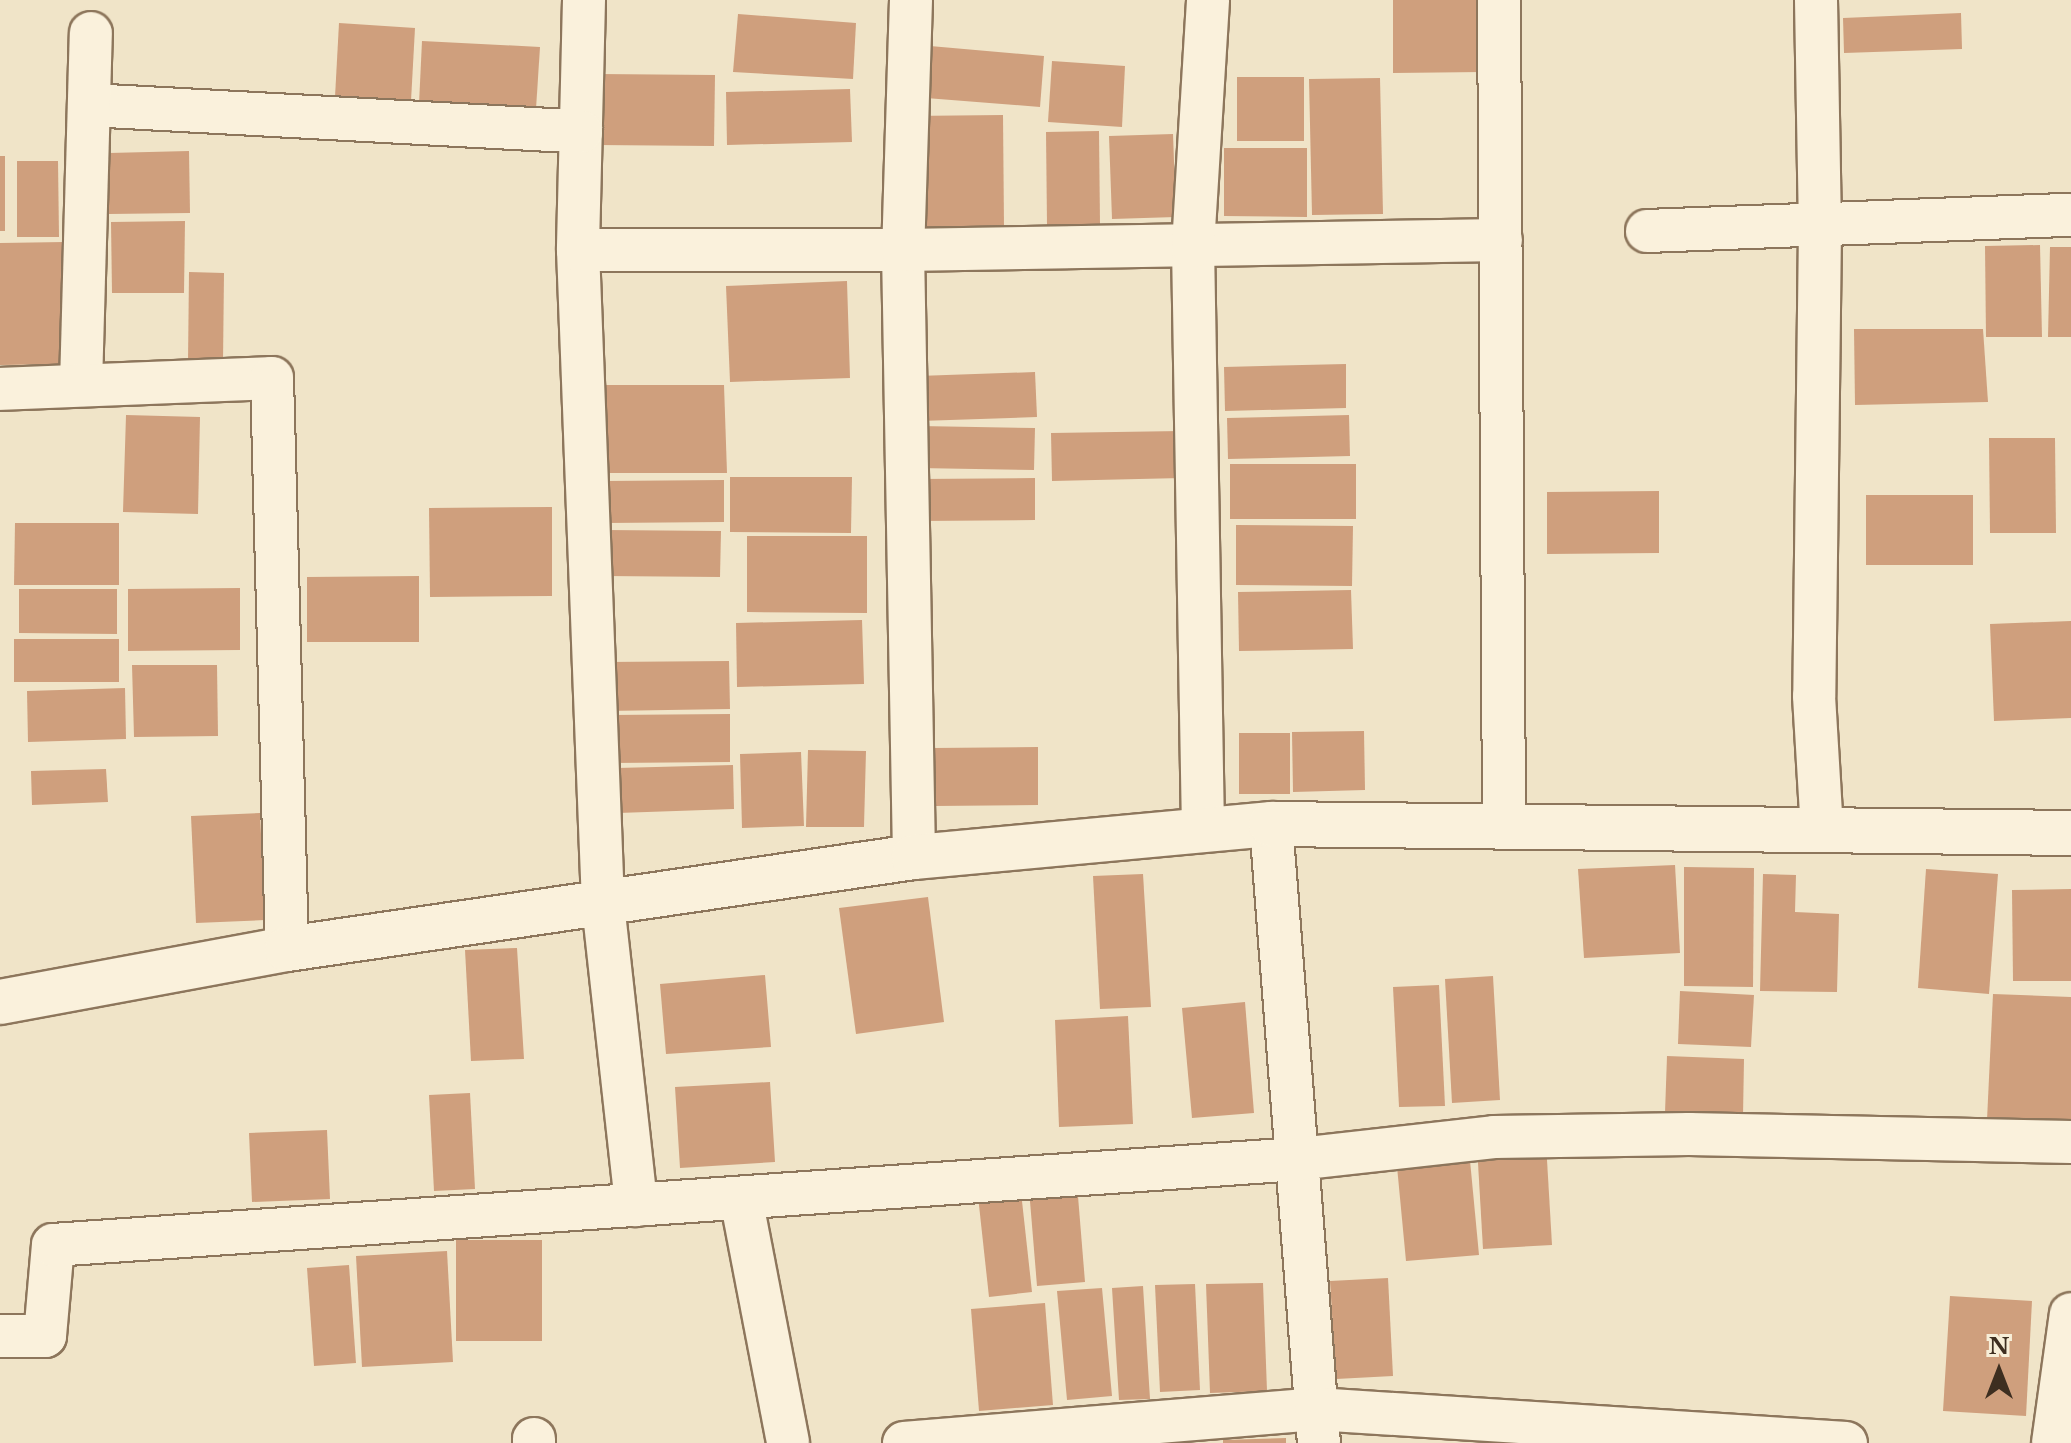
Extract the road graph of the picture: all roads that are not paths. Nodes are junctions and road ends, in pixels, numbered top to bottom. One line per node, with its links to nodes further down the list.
1 (584, 0): 8 (street)
2 (911, 0): 15 (street)
3 (1208, 0): 13 (street)
4 (1499, 0): 12 (street)
5 (1816, 0): 10 (street)
6 (91, 33): 7 (street)
7 (89, 105): 8 (street); 16 (street)
8 (581, 132): 14 (street)
9 (2071, 215): 10 (street)
10 (1820, 228): 11 (street); 20 (street)
11 (1647, 231)
12 (1501, 240): 13 (street); 18 (street)
13 (1193, 246): 15 (street); 21 (street)
14 (578, 250): 15 (street); 24 (street)
15 (903, 250): 23 (street)
16 (81, 385): 17 (street); 25 (street)
17 (0, 389)
18 (1504, 823): 19 (street); 20 (street)
19 (1271, 824): 21 (street); 29 (street)
20 (1822, 829): 22 (street)
21 (1203, 830): 23 (street)
22 (2071, 833)
23 (914, 857): 24 (street)
24 (603, 904): 25 (street); 31 (street)
25 (287, 949): 27 (street)
26 (0, 990): 27 (street)
27 (0, 1002)
28 (2071, 1142): 29 (street)
29 (1298, 1159): 30 (street); 34 (street)
30 (741, 1198): 31 (street); 35 (street)
31 (636, 1205): 33 (street)
32 (2071, 1314): 38 (street)
33 (0, 1336)
34 (1318, 1426): 36 (street); 37 (street)
35 (788, 1443)
36 (904, 1443)
37 (1846, 1443)
38 (2053, 1443)

